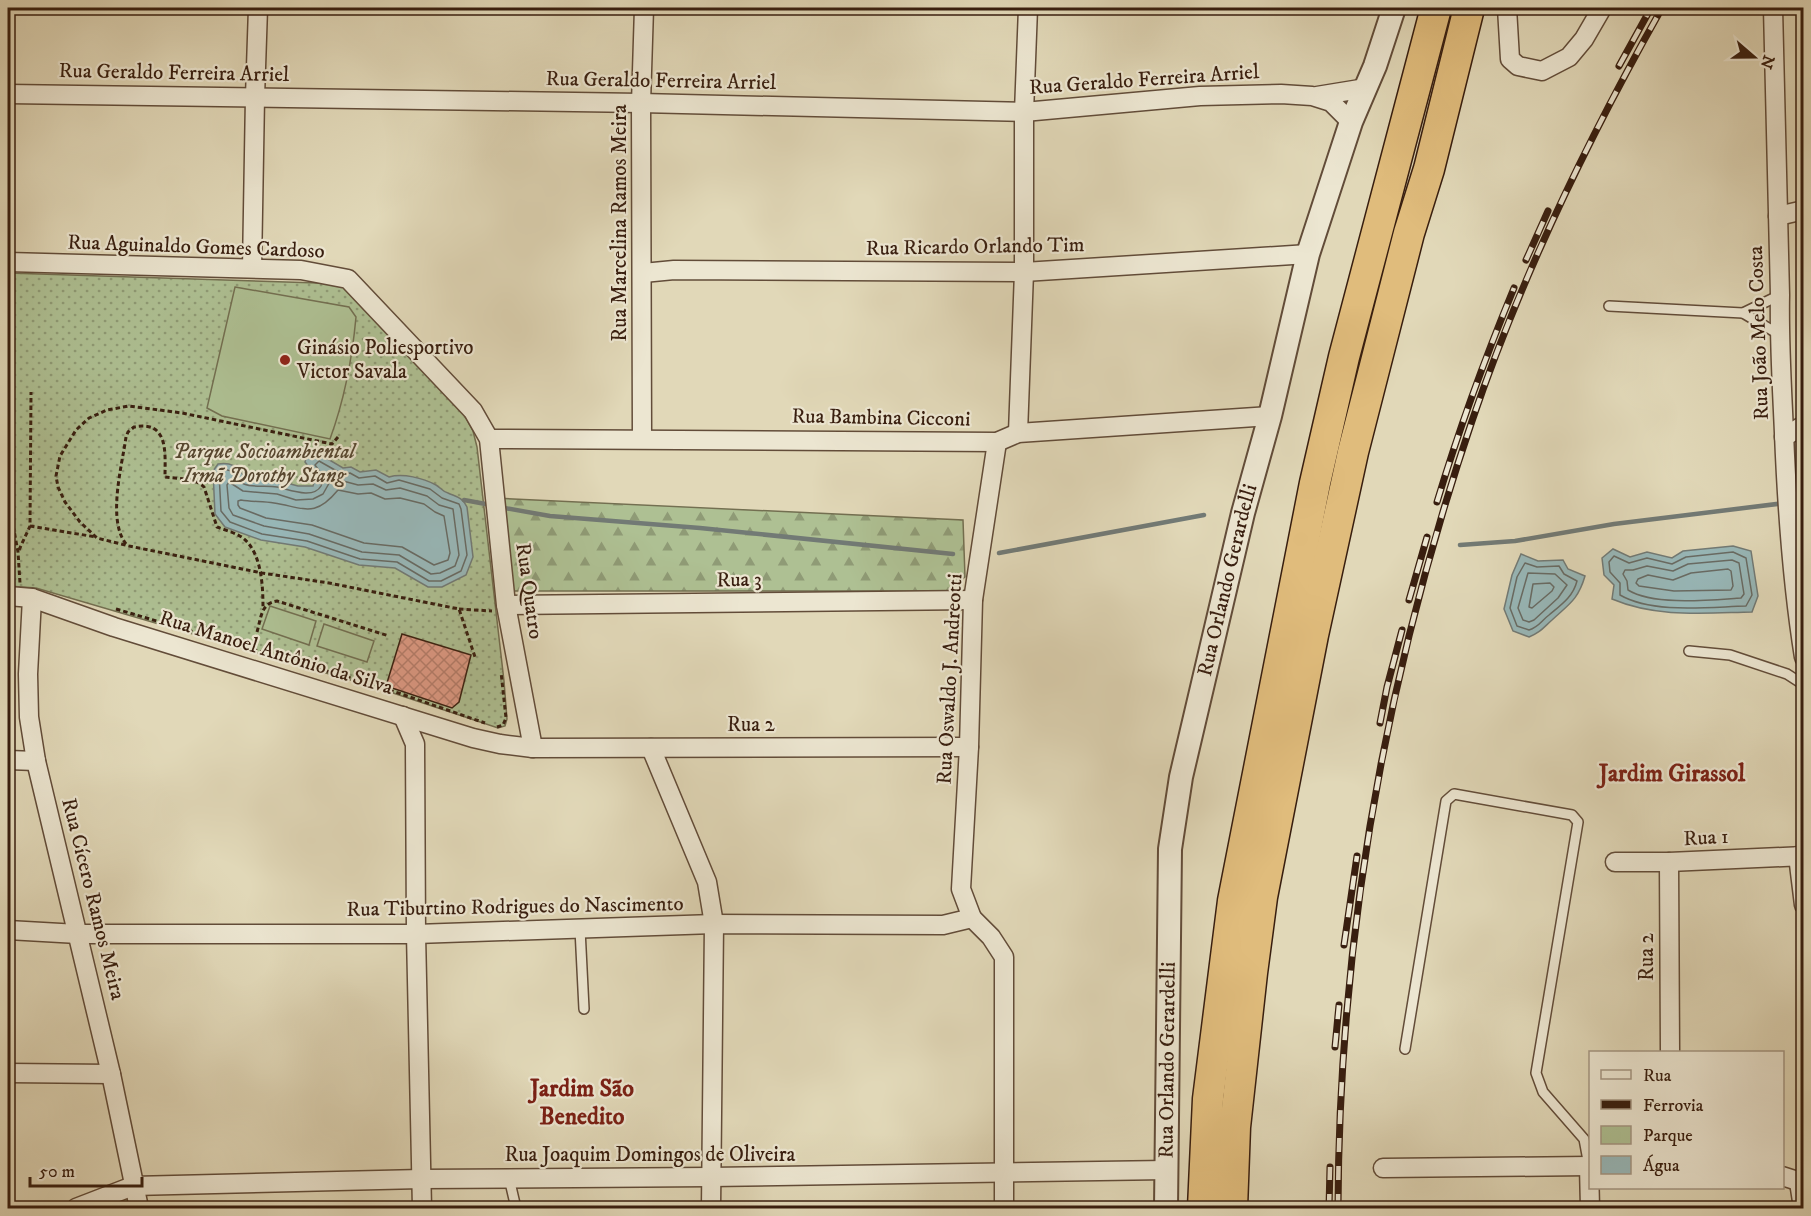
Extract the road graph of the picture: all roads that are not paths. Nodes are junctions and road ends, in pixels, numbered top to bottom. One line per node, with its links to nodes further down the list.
1 (258, 8): 14 (street)
2 (644, 8): 15 (street, Rua Marcelina Ramos Meira)
3 (1028, 8): 16 (street)
4 (1394, 8): 11 (street, Rua Orlando Gerardelli)
5 (1436, 8): 82 (highway)
6 (1469, 8): 18 (highway)
7 (1485, 8): 18 (highway)
8 (1507, 8): 9 (street)
9 (1602, 8)
10 (1773, 8): 20 (street, Rua João Melo Costa)
11 (1366, 88): 13 (street, Rua Geraldo Ferreira Arriel); 17 (street, Rua Orlando Gerardelli)
12 (8, 94): 14 (street, Rua Geraldo Ferreira Arriel)
13 (1312, 96): 16 (street, Rua Geraldo Ferreira Arriel); 17 (street, Rua Geraldo Ferreira Arriel)
14 (255, 97): 15 (street, Rua Geraldo Ferreira Arriel); 23 (street)
15 (642, 103): 16 (street, Rua Geraldo Ferreira Arriel); 25 (street, Rua Marcelina Ramos Meira)
16 (1024, 112): 24 (street)
17 (1351, 123): 21 (street, Rua Orlando Gerardelli)
18 (1429, 169): 83 (highway)
19 (1803, 210): 20 (street)
20 (1778, 216): 26 (street, Rua João Melo Costa)
21 (1308, 254): 24 (street, Rua Ricardo Orlando Tim); 30 (street, Rua Orlando Gerardelli)
22 (8, 262): 23 (street, Rua Aguinaldo Gomes Cardoso)
23 (252, 268): 34 (street, Rua Aguinaldo Gomes Cardoso)
24 (1024, 272): 25 (street, Rua Ricardo Orlando Tim); 32 (street)
25 (643, 273): 35 (street, Rua Marcelina Ramos Meira)
26 (1780, 295): 28 (lane); 29 (street, Rua João Melo Costa)
27 (1609, 306): 28 (lane)
28 (1743, 313): 29 (lane)
29 (1780, 335): 33 (street, Rua João Melo Costa)
30 (1270, 416): 32 (street, Rua Bambina Cicconi); 67 (street, Rua Orlando Gerardelli)
31 (1803, 425): 33 (street)
32 (1018, 433): 36 (street, Rua Bambina Cicconi)
33 (1784, 437): 41 (street, Rua João Melo Costa)
34 (489, 439): 35 (street, Rua Bambina Cicconi); 39 (street, Rua Quatro)
35 (642, 439): 36 (street, Rua Bambina Cicconi)
36 (997, 442): 38 (street, Rua Oswaldo J. Andreotti)
37 (21, 590): 43 (street, Rua Manoel Antônio da Silva); 48 (street, Rua Cícero Ramos Meira)
38 (973, 600): 39 (street, Rua 3); 44 (street, Rua Oswaldo J. Andreotti)
39 (500, 608): 45 (street, Rua Quatro)
40 (1689, 651): 42 (lane)
41 (1803, 657)
42 (1803, 686)
43 (403, 716): 45 (street, Rua Manoel Antônio da Silva); 58 (street)
44 (969, 747): 46 (street, Rua 2); 53 (street, Rua Oswaldo J. Andreotti)
45 (533, 748): 46 (street, Rua 2)
46 (651, 748): 54 (street)
47 (8, 760): 48 (street)
48 (36, 761): 57 (street, Rua Cícero Ramos Meira)
49 (1801, 856): 51 (street, Rua 1); 52 (street, Rua 1)
50 (1615, 862): 51 (street, Rua 1)
51 (1669, 862): 61 (street, Rua 2)
52 (1803, 905)
53 (972, 918): 54 (street, Rua Tiburtino Rodrigues do Nascimento); 68 (street)
54 (714, 924): 55 (street, Rua Tiburtino Rodrigues do Nascimento); 69 (street)
55 (580, 929): 58 (street, Rua Tiburtino Rodrigues do Nascimento); 59 (lane)
56 (8, 930): 57 (street, Rua Tiburtino Rodrigues do Nascimento)
57 (78, 933): 58 (street, Rua Tiburtino Rodrigues do Nascimento); 63 (street, Rua Cícero Ramos Meira)
58 (416, 934): 70 (street)
59 (584, 1009)
60 (1405, 1049): 64 (lane)
61 (1670, 1051)
62 (8, 1073): 63 (street)
63 (111, 1074): 73 (street, Rua Cícero Ramos Meira)
64 (1589, 1162)
65 (1589, 1166): 66 (street)
66 (1383, 1168)
67 (1166, 1170): 68 (street, Rua Joaquim Domingos de Oliveira); 81 (street, Rua Orlando Gerardelli)
68 (1004, 1173): 69 (street, Rua Joaquim Domingos de Oliveira); 80 (street)
69 (710, 1177): 71 (street, Rua Joaquim Domingos de Oliveira); 79 (street)
70 (421, 1179): 71 (street, Rua Joaquim Domingos de Oliveira); 73 (street, Rua Joaquim Domingos de Oliveira); 77 (street)
71 (509, 1179): 78 (lane)
72 (1795, 1180): 85 (street)
73 (134, 1186): 75 (street); 76 (street, Rua Cícero Ramos Meira)
74 (1590, 1189): 84 (street)
75 (76, 1209)
76 (139, 1209)
77 (422, 1209)
78 (516, 1209)
79 (711, 1209)
80 (1004, 1209)
81 (1166, 1209)
82 (1203, 1209)
83 (1232, 1209)
84 (1590, 1209)
85 (1803, 1209)

